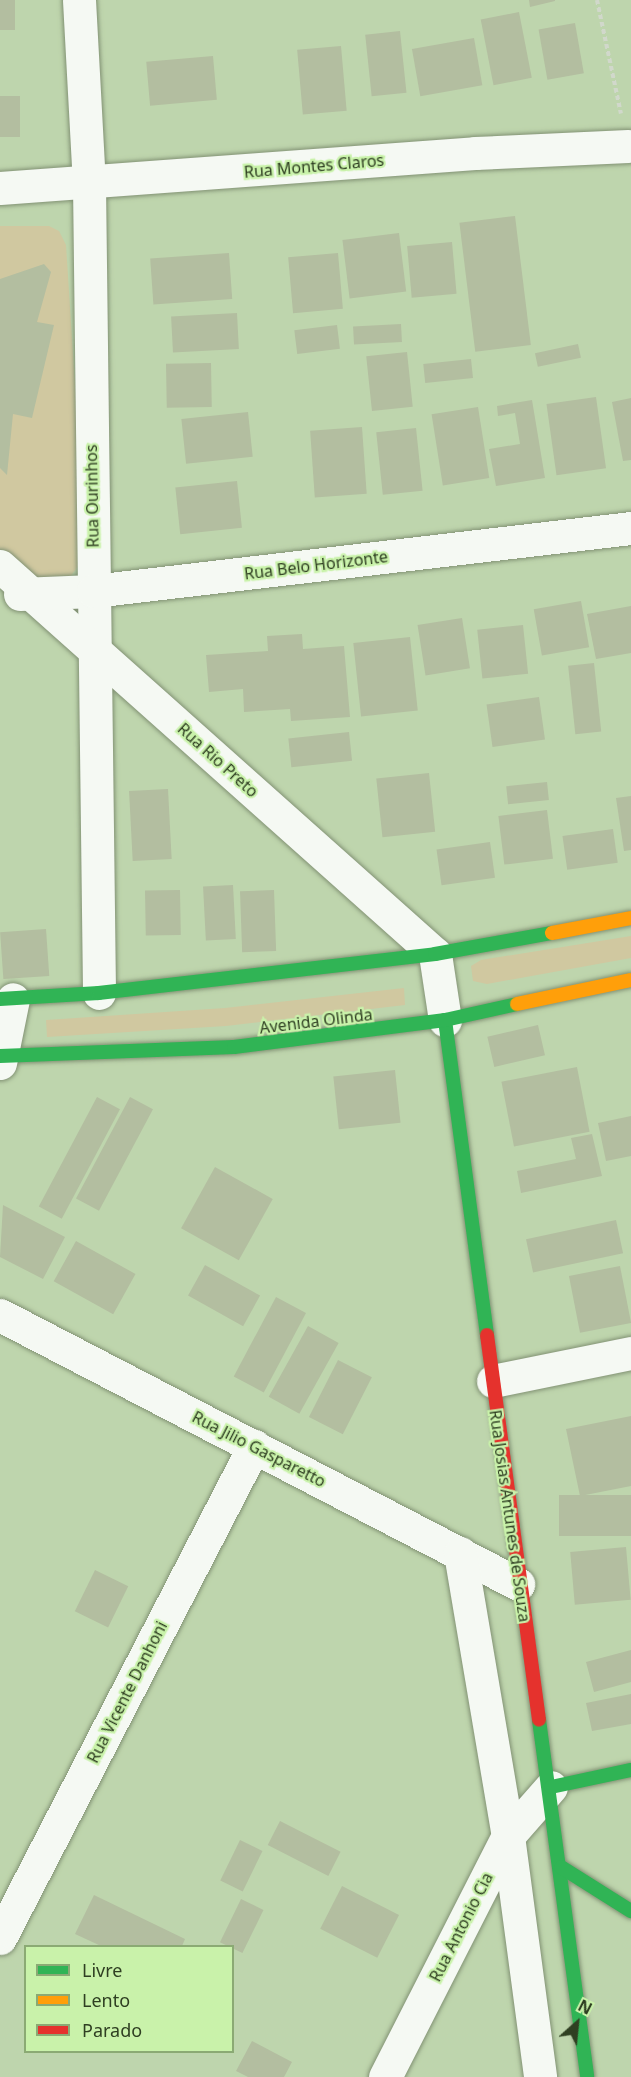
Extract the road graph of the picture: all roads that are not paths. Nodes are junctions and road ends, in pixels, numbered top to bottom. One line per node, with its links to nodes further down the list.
1 (79, 0): 3 (street, Rua Ourinhos)
2 (628, 146): 3 (street, Rua Montes Claros)
3 (89, 184): 4 (street, Rua Montes Claros); 7 (street, Rua Ourinhos)
4 (0, 188)
5 (631, 528): 7 (street, Rua Belo Horizonte)
6 (0, 566): 8 (street, Rua Rio Preto)
7 (93, 591): 8 (street, Rua Belo Horizonte); 9 (street, Rua Ourinhos)
8 (15, 594): 9 (street, Rua Rio Preto)
9 (97, 652): 11 (street, Rua Rio Preto); 13 (street, Rua Ourinhos)
10 (631, 918): 11 (street)
11 (435, 954): 13 (street); 15 (street, Rua Josias Antunes de Souza)
12 (631, 980): 15 (street, Avenida Olinda)
13 (99, 993): 14 (street)
14 (6, 999): 16 (street)
15 (445, 1020): 16 (street, Avenida Olinda); 19 (street, Rua Josias Antunes de Souza)
16 (1, 1058)
17 (0, 1315): 20 (street, Rua Jilio Gasparetto)
18 (631, 1353): 19 (street)
19 (493, 1381): 22 (street, Rua Josias Antunes de Souza)
20 (254, 1446): 21 (street, Rua Jilio Gasparetto); 28 (street, Rua Vicente Danhoni)
21 (460, 1553): 22 (street, Rua Jilio Gasparetto); 25 (street)
22 (518, 1584): 24 (street, Rua Josias Antunes de Souza)
23 (631, 1770): 24 (street)
24 (551, 1787): 25 (street, Rua Antonio Cia); 26 (street, Rua Josias Antunes de Souza)
25 (508, 1836): 29 (street, Rua Antonio Cia); 30 (street)
26 (561, 1867): 27 (street); 31 (street, Rua Josias Antunes de Souza)
27 (631, 1911)
28 (0, 1938)
29 (385, 2077)
30 (540, 2077)
31 (587, 2077)

